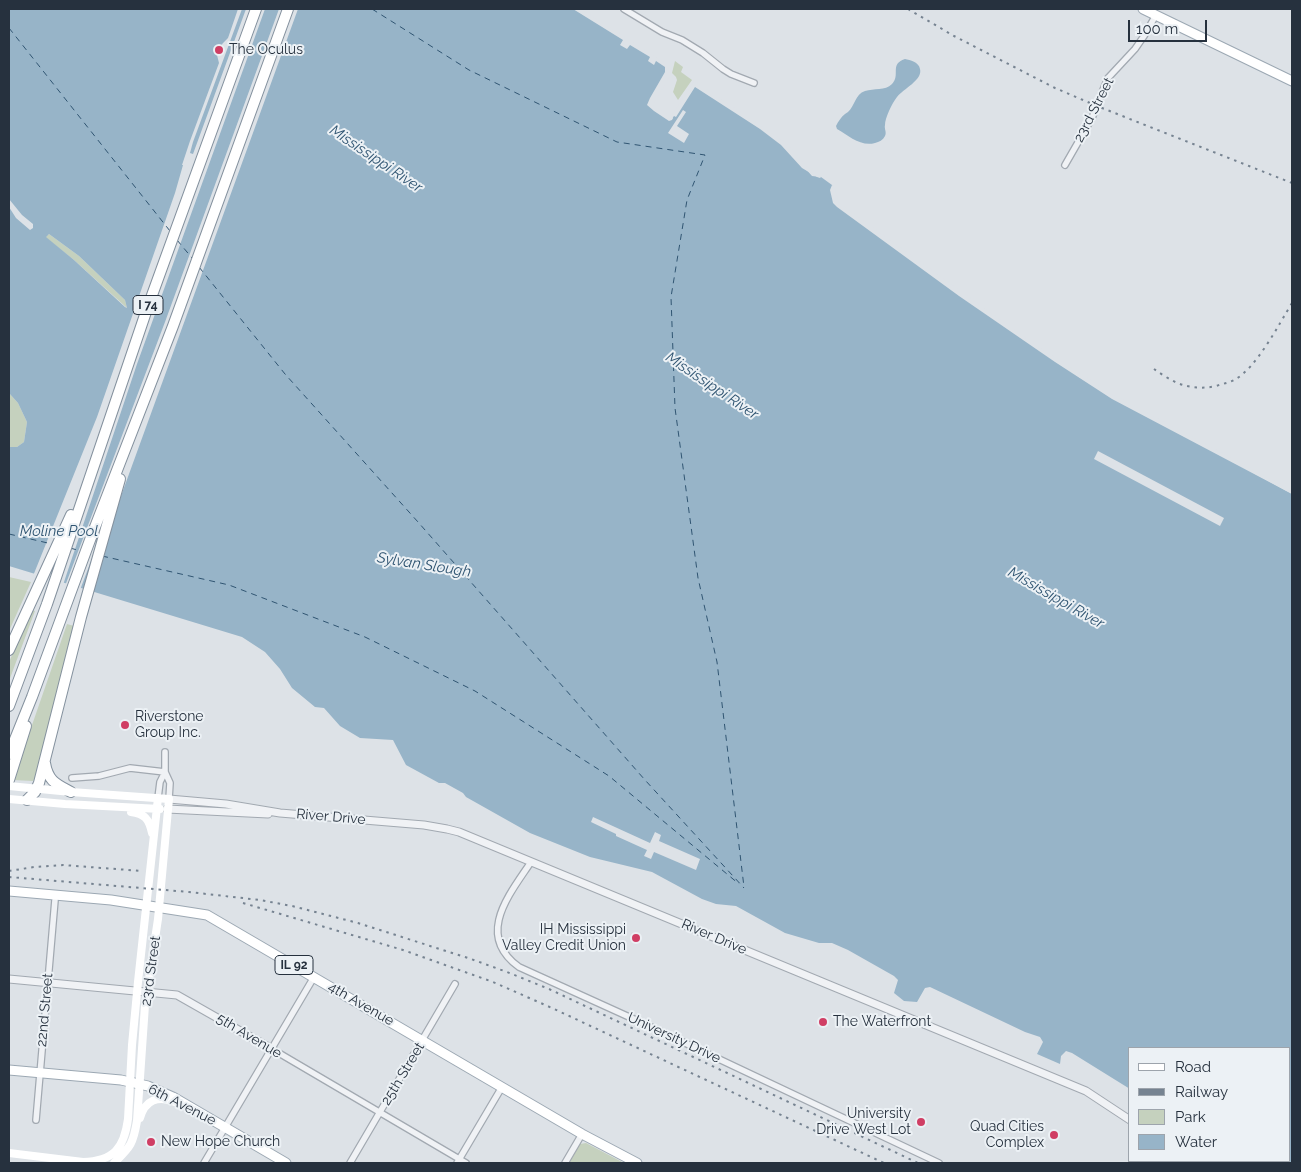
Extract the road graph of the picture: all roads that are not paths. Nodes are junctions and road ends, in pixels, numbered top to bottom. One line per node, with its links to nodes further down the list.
1 (256, 9): 10 (highway, I 74)
2 (288, 9): 9 (highway, I 74)
3 (624, 9): 7 (street)
4 (1144, 9): 5 (main road)
5 (1158, 12): 6 (main road); 8 (street, 23rd Street)
6 (1292, 81)
7 (754, 83)
8 (1065, 165)
9 (130, 437): 14 (highway, I 74); 17 (highway)
10 (90, 476): 11 (highway); 12 (highway, I 74)
11 (9, 650)
12 (12, 696): 13 (highway, I 74)
13 (9, 706)
14 (20, 734): 16 (highway, I 74); 20 (highway)
15 (165, 752): 18 (street, 23rd Street)
16 (9, 754)
17 (45, 760): 22 (highway); 23 (highway)
18 (165, 772): 19 (street); 25 (street, 23rd Street); 26 (street, 23rd Street)
19 (72, 778)
20 (9, 780)
21 (9, 786): 22 (main road, River Drive)
22 (36, 788): 23 (main road, River Drive); 27 (highway)
23 (71, 792): 25 (main road, River Drive)
24 (9, 798): 27 (main road, River Drive)
25 (158, 798): 26 (main road, River Drive); 29 (main road, 23rd Street)
26 (169, 799): 30 (main road, 23rd Street); 31 (street, River Drive)
27 (27, 800): 28 (main road, River Drive)
28 (81, 805): 29 (main road, River Drive); 32 (main road)
29 (157, 809): 30 (main road, River Drive); 32 (main road, 23rd Street)
30 (167, 809): 31 (street, River Drive); 37 (main road, 23rd Street)
31 (280, 813): 33 (street, River Drive)
32 (152, 848): 36 (main road, 23rd Street)
33 (531, 862): 52 (street, River Drive); 67 (street, University Drive)
34 (9, 891): 36 (main road, 4th Avenue / IL 92)
35 (55, 900): 40 (street, 22nd Street)
36 (147, 906): 37 (main road, 4th Avenue / IL 92); 42 (main road, 23rd Street)
37 (160, 907): 38 (main road, 4th Avenue / IL 92); 43 (main road, 23rd Street)
38 (314, 977): 44 (main road, 4th Avenue / IL 92); 45 (street)
39 (9, 979): 40 (street, 5th Avenue)
40 (48, 982): 42 (street, 5th Avenue); 47 (street, 22nd Street)
41 (455, 984): 44 (street, 25th Street)
42 (137, 990): 43 (street, 5th Avenue); 48 (main road, 23rd Street)
43 (148, 991): 45 (street, 5th Avenue); 48 (main road, 23rd Street)
44 (423, 1040): 49 (main road, 4th Avenue / IL 92); 51 (street, 25th Street)
45 (272, 1049): 51 (street, 5th Avenue); 54 (street)
46 (9, 1070): 47 (main road, 6th Avenue)
47 (40, 1073): 48 (main road, 6th Avenue); 53 (street, 22nd Street)
48 (135, 1083): 50 (main road, 6th Avenue); 56 (main road, 23rd Street); 58 (main road, 23rd Street)
49 (502, 1087): 55 (main road, 4th Avenue / IL 92); 59 (street)
50 (198, 1112): 54 (main road, 6th Avenue); 56 (main road)
51 (380, 1113): 59 (street, 5th Avenue); 63 (street, 25th Street)
52 (1128, 1119)
53 (36, 1120)
54 (225, 1128): 61 (street); 62 (main road, 6th Avenue)
55 (582, 1134): 65 (street); 66 (main road, 4th Avenue / IL 92)
56 (134, 1139): 60 (main road, 23rd Street)
57 (9, 1153): 58 (main road)
58 (107, 1160): 60 (street)
59 (458, 1161): 64 (street, 5th Avenue)
60 (114, 1163)
61 (204, 1163)
62 (286, 1163)
63 (350, 1163)
64 (466, 1163)
65 (565, 1163)
66 (637, 1163)
67 (939, 1163)

